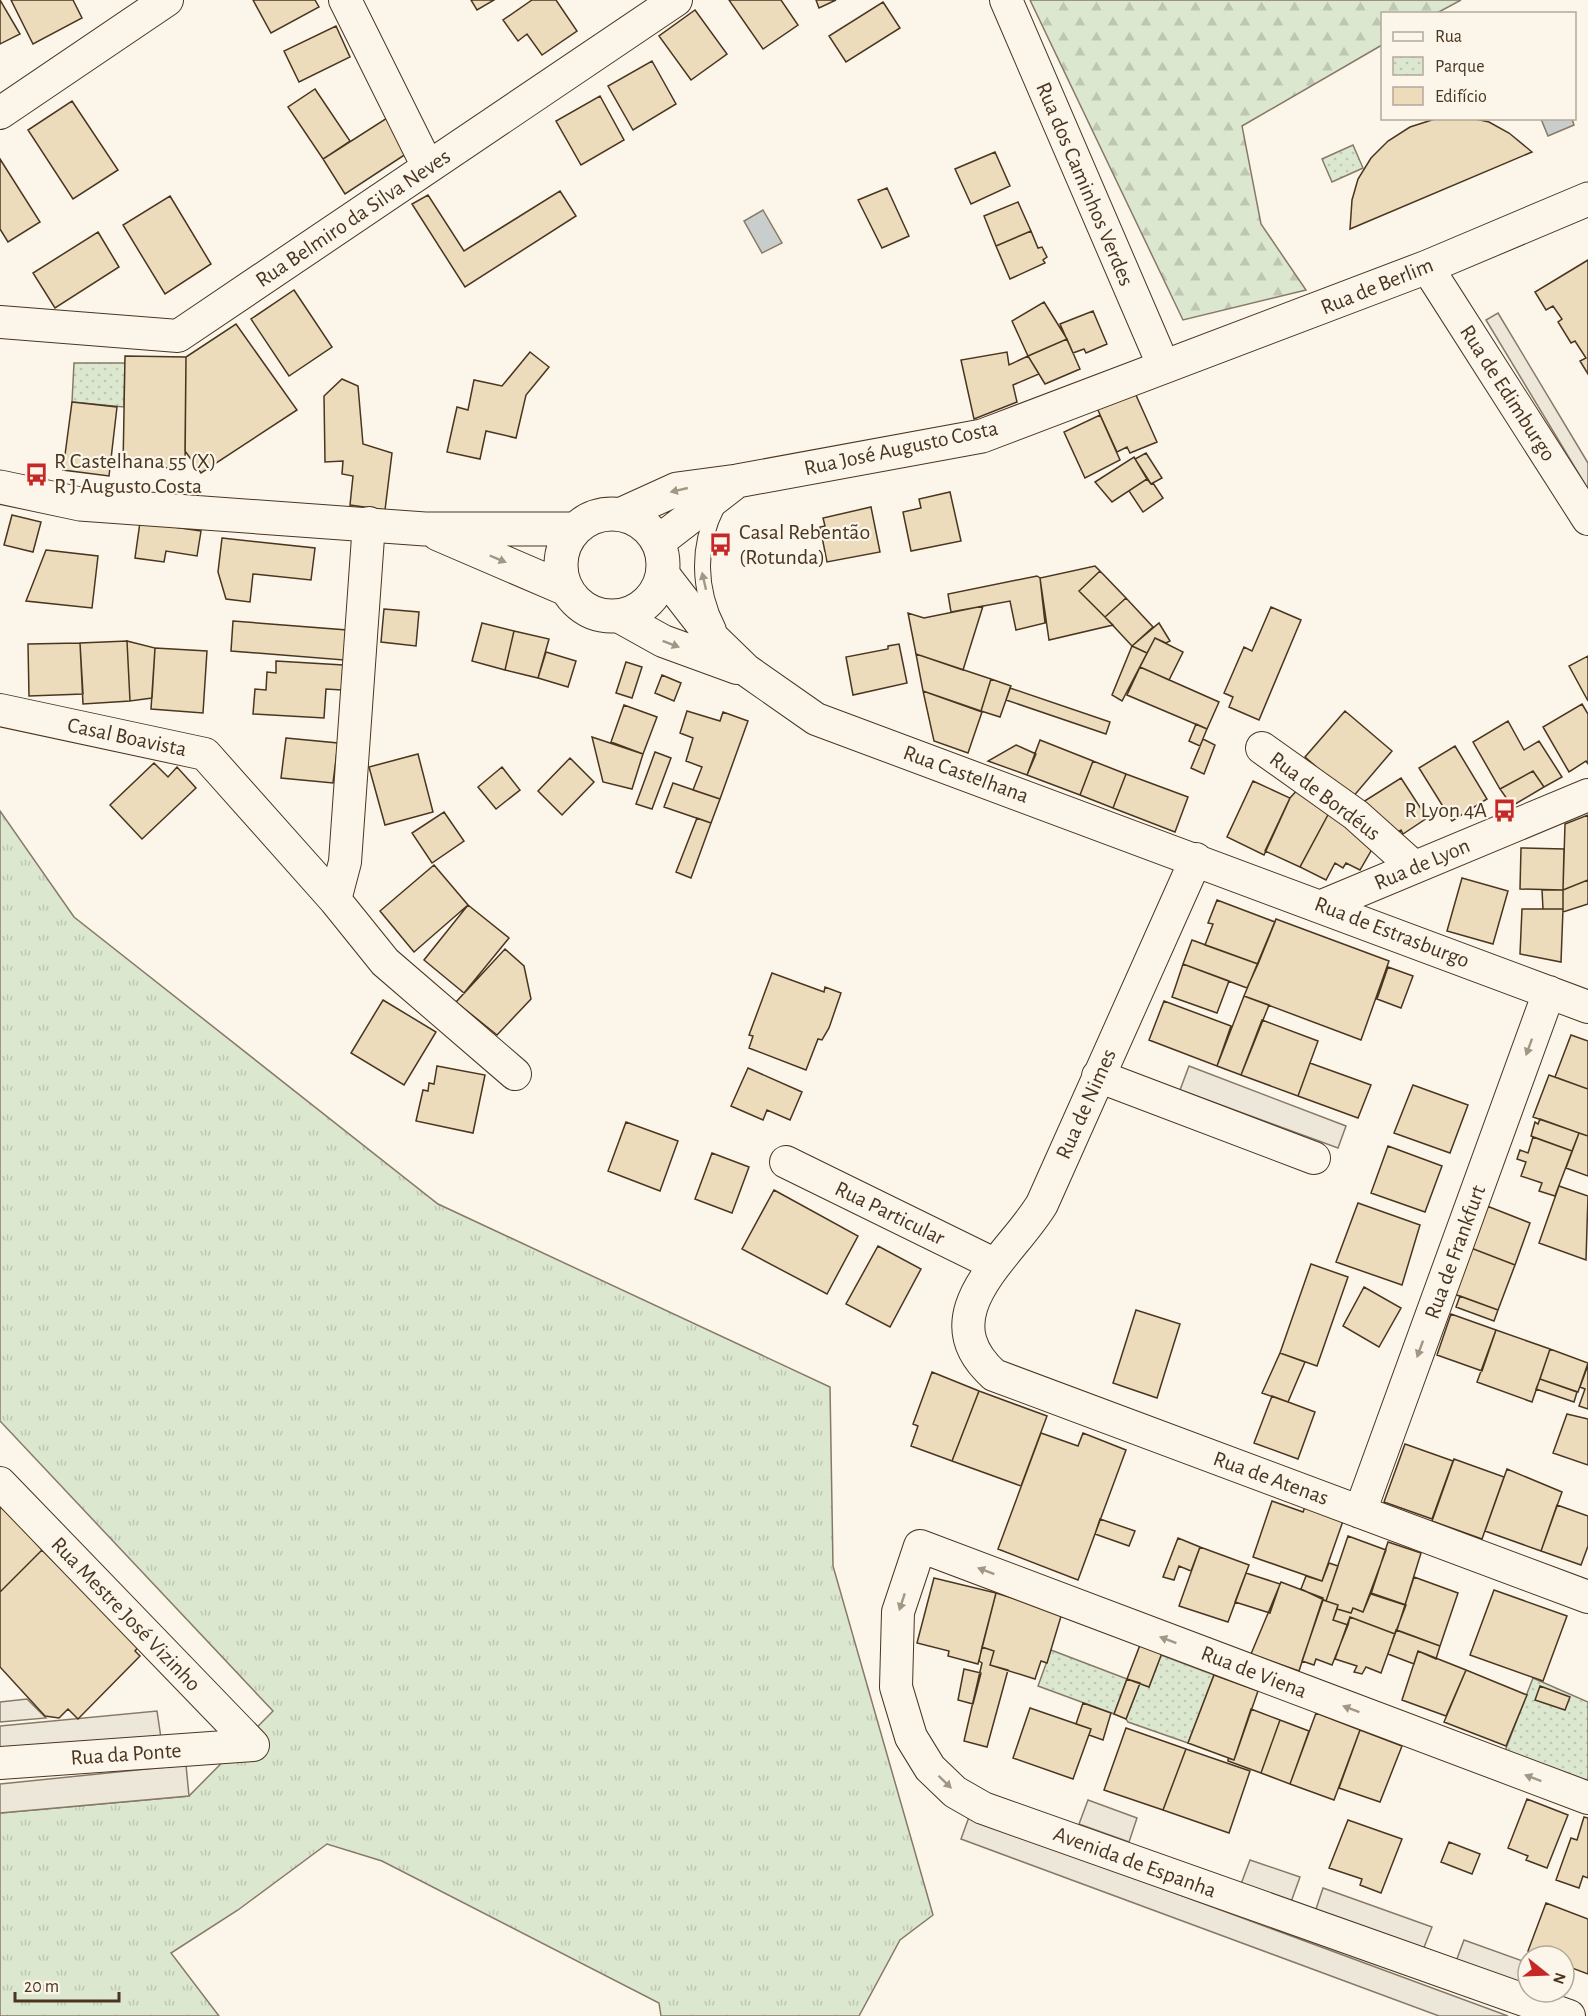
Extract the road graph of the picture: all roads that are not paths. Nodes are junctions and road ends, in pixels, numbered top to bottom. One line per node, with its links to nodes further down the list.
1 (167, 0): 5 (street)
2 (345, 0): 6 (street)
3 (676, 0): 6 (street, Rua Belmiro da Silva Neves)
4 (1006, 0): 10 (street, Rua dos Caminhos Verdes)
5 (0, 113)
6 (428, 167): 9 (street, Rua Belmiro da Silva Neves)
7 (1588, 199): 8 (street, Rua de Berlim)
8 (1427, 267): 10 (street, Rua de Berlim); 14 (street, Rua de Edimburgo)
9 (2, 319)
10 (1164, 367): 11 (street, Rua José Augusto Costa)
11 (737, 481): 13 (street, Rua José Augusto Costa, one-way to 13); 18 (street, Rua José Augusto Costa); 22 (lane, one-way to 11)
12 (0, 487): 15 (street, Rua José Augusto Costa)
13 (621, 514): 17 (street, Rua José Augusto Costa); 18 (street)
14 (1588, 519)
15 (369, 523): 16 (street, Rua José Augusto Costa); 28 (street)
16 (425, 529): 17 (street, Rua José Augusto Costa); 20 (street, Rua José Augusto Costa, one-way to 20)
17 (576, 529): 20 (street)
18 (658, 542): 19 (street)
19 (663, 574): 21 (street); 22 (street, Rua Castelhana)
20 (566, 589): 21 (street, Rua José Augusto Costa)
21 (620, 617): 22 (street, Rua Castelhana, one-way to 22)
22 (746, 670): 26 (street, Rua Castelhana)
23 (0, 710): 28 (street, Casal Boavista)
24 (1262, 748): 27 (street, Rua de Bordéus)
25 (1588, 795): 27 (street, Rua de Lyon)
26 (1196, 859): 29 (street, Rua de Estrasburgo); 33 (street, Rua de Nimes)
27 (1414, 867): 29 (street, Rua de Lyon)
28 (335, 900): 32 (street, Casal Boavista)
29 (1322, 906): 30 (street, Rua de Estrasburgo)
30 (1549, 992): 31 (street, Rua de Estrasburgo); 39 (street, Rua de Frankfurt, one-way to 39)
31 (1588, 1007)
32 (515, 1074)
33 (1098, 1076): 34 (street); 36 (street, Rua de Nimes)
34 (1314, 1158)
35 (786, 1162): 36 (street, Rua Particular)
36 (994, 1264): 37 (street, Rua de Nimes)
37 (972, 1339): 39 (street, Rua de Atenas)
38 (0, 1484): 42 (street, Rua Mestre José Vizinho)
39 (1360, 1512): 41 (street, Rua de Atenas)
40 (920, 1546): 44 (street, Rua de Viena, one-way to 40); 45 (street, Avenida de Espanha, one-way to 45)
41 (1588, 1597)
42 (253, 1745): 43 (street, Rua da Ponte)
43 (0, 1763)
44 (1588, 1798)
45 (1569, 2016)

